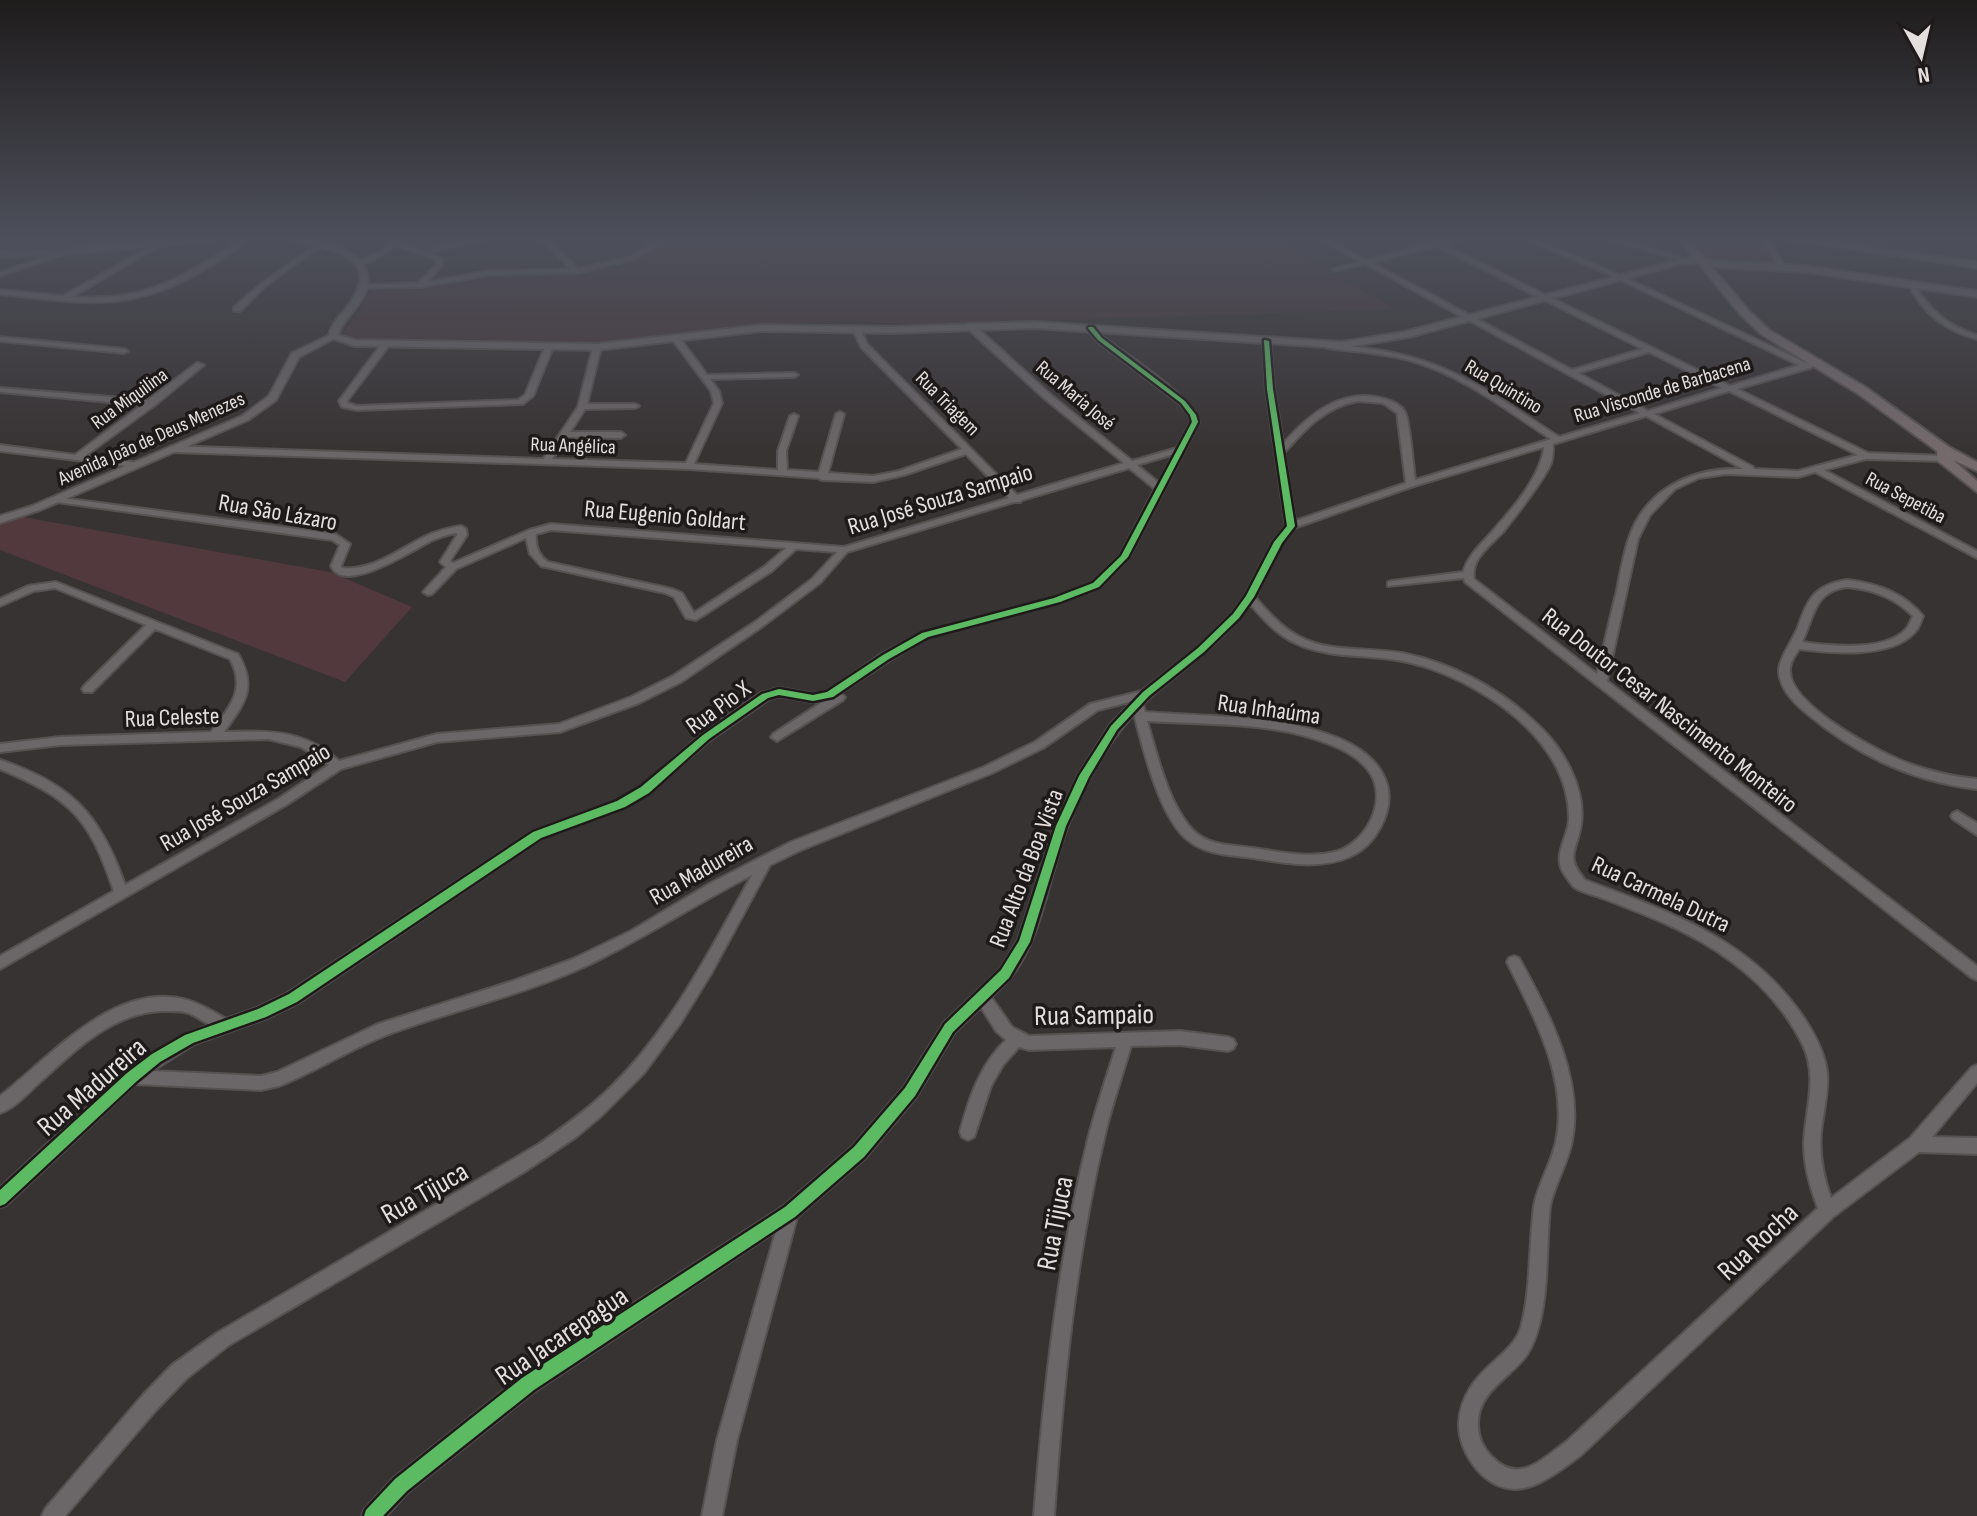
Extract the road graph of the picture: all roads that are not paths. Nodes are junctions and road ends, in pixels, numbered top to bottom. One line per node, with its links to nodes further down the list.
1 (348, 309): 12 (main road)
2 (1455, 309): 8 (street)
3 (1499, 309): 8 (main road)
4 (1570, 309): 21 (street)
5 (1689, 309): 23 (street)
6 (1741, 309): 23 (main road)
7 (1926, 309): 13 (street)
8 (1469, 316): 18 (main road); 25 (street)
9 (970, 326): 10 (main road, Rua Quintino); 11 (main road, Rua Quintino); 50 (street, Rua Maria José)
10 (1091, 328): 16 (main road, Rua Quintino); 41 (street, Rua Pio X)
11 (857, 330): 15 (main road, Rua Quintino); 42 (street, Rua Triagem)
12 (333, 337): 17 (main road, Rua Quintino); 40 (street, Avenida João de Deus Menezes)
13 (1977, 337)
14 (0, 339): 22 (street)
15 (676, 339): 20 (main road, Rua Quintino); 27 (street)
16 (1266, 341): 18 (main road, Rua Quintino); 43 (street)
17 (386, 344): 19 (main road, Rua Quintino); 19 (street)
18 (1316, 345): 38 (street, Rua Quintino)
19 (549, 347): 20 (main road, Rua Quintino)
20 (597, 347): 32 (street)
21 (1649, 349): 25 (street); 28 (street)
22 (124, 351)
23 (1811, 364): 28 (street, Rua Visconde de Barbacena); 44 (main road)
24 (200, 365): 30 (street, Rua Miquilina)
25 (1574, 372): 33 (street)
26 (794, 375): 27 (street)
27 (704, 377): 51 (street)
28 (1729, 387): 33 (street, Rua Visconde de Barbacena); 45 (street)
29 (0, 390): 30 (street)
30 (152, 403): 46 (street, Rua Miquilina)
31 (635, 406): 32 (street)
32 (582, 407): 36 (street)
33 (1647, 412): 38 (street, Rua Visconde de Barbacena); 52 (street)
34 (840, 414): 55 (street)
35 (794, 416): 54 (street)
36 (566, 434): 37 (street); 47 (street)
37 (621, 435)
38 (1553, 441): 56 (street, Rua Visconde de Barbacena); 68 (street)
39 (0, 448): 46 (street)
40 (171, 449): 47 (street, Rua Angélica); 49 (street, Avenida João de Deus Menezes)
41 (1182, 449): 50 (street, Rua José Souza Sampaio); 58 (street, Rua Pio X)
42 (969, 450): 55 (street, Rua Angélica); 60 (street, Rua Triagem)
43 (1279, 453): 56 (street); 62 (street)
44 (1944, 454): 45 (street); 48 (main road); 57 (main road)
45 (1866, 456): 53 (street)
46 (77, 458): 49 (street)
47 (546, 461): 51 (street, Rua Angélica)
48 (1974, 463)
49 (132, 465): 59 (street, Avenida João de Deus Menezes)
50 (1131, 465): 58 (street, Rua Maria José); 60 (street, Rua José Souza Sampaio)
51 (689, 466): 54 (street, Rua Angélica)
52 (1753, 470): 53 (street); 76 (street)
53 (1818, 470): 66 (street, Rua Sepetiba)
54 (783, 474): 55 (street, Rua Angélica)
55 (822, 477)
56 (1411, 484): 62 (street, Rua Visconde de Barbacena)
57 (1977, 488)
58 (1161, 489): 75 (street, Rua Pio X)
59 (57, 499): 61 (street, Avenida João de Deus Menezes); 67 (street, Rua São Lázaro)
60 (1017, 500): 65 (street, Rua José Souza Sampaio)
61 (0, 520)
62 (1291, 526): 71 (street, Rua Alto da Boa Vista)
63 (532, 532): 64 (street, Rua Eugenio Goldart); 64 (street); 67 (street, Rua Eugenio Goldart)
64 (794, 546): 65 (street, Rua Eugenio Goldart)
65 (844, 550): 83 (street, Rua José Souza Sampaio)
66 (1977, 555)
67 (452, 567): 70 (street, Rua São Lázaro)
68 (1467, 575): 69 (street); 76 (street, Rua Doutor Cesar Nascimento Monteiro)
69 (1392, 584)
70 (428, 592)
71 (1250, 597): 78 (street, Rua Alto da Boa Vista); 104 (street, Rua Carmela Dutra)
72 (0, 603): 73 (street)
73 (152, 626): 77 (street); 79 (street)
74 (1796, 645): 74 (street); 84 (street)
75 (853, 679): 80 (street); 93 (street, Rua Pio X)
76 (1601, 683): 91 (street, Rua Doutor Cesar Nascimento Monteiro)
77 (88, 689)
78 (1141, 705): 78 (street, Rua Inhaúma); 87 (street, Rua Madureira); 92 (street, Rua Alto da Boa Vista)
79 (214, 737): 81 (street, Rua Celeste); 83 (street, Rua Celeste)
80 (777, 737)
81 (0, 748)
82 (0, 764): 88 (street)
83 (337, 766): 88 (street, Rua José Souza Sampaio)
84 (1977, 784)
85 (1957, 816): 86 (street)
86 (1977, 830)
87 (767, 860): 98 (street, Rua Madureira); 106 (street, Rua Tijuca)
88 (121, 893): 90 (street, Rua José Souza Sampaio)
89 (1514, 962): 104 (street, Rua Rocha)
90 (0, 963)
91 (1977, 974)
92 (983, 998): 95 (street, Rua Sampaio); 105 (street, Rua Alto da Boa Vista)
93 (225, 1026): 98 (street, Rua Madureira); 99 (street)
94 (1126, 1039): 95 (street, Rua Sampaio); 96 (street, Rua Sampaio); 109 (street, Rua Tijuca)
95 (1016, 1040): 100 (street)
96 (1228, 1044)
97 (1977, 1072): 101 (street, Rua Rocha)
98 (132, 1077): 103 (street, Rua Madureira)
99 (0, 1106)
100 (968, 1132)
101 (1916, 1144): 102 (street); 104 (street, Rua Rocha)
102 (1977, 1146)
103 (0, 1199)
104 (1827, 1211)
105 (790, 1212): 107 (street, Rua Jacarepagua); 108 (street)
106 (52, 1516)
107 (372, 1516)
108 (712, 1516)
109 (1044, 1516)

